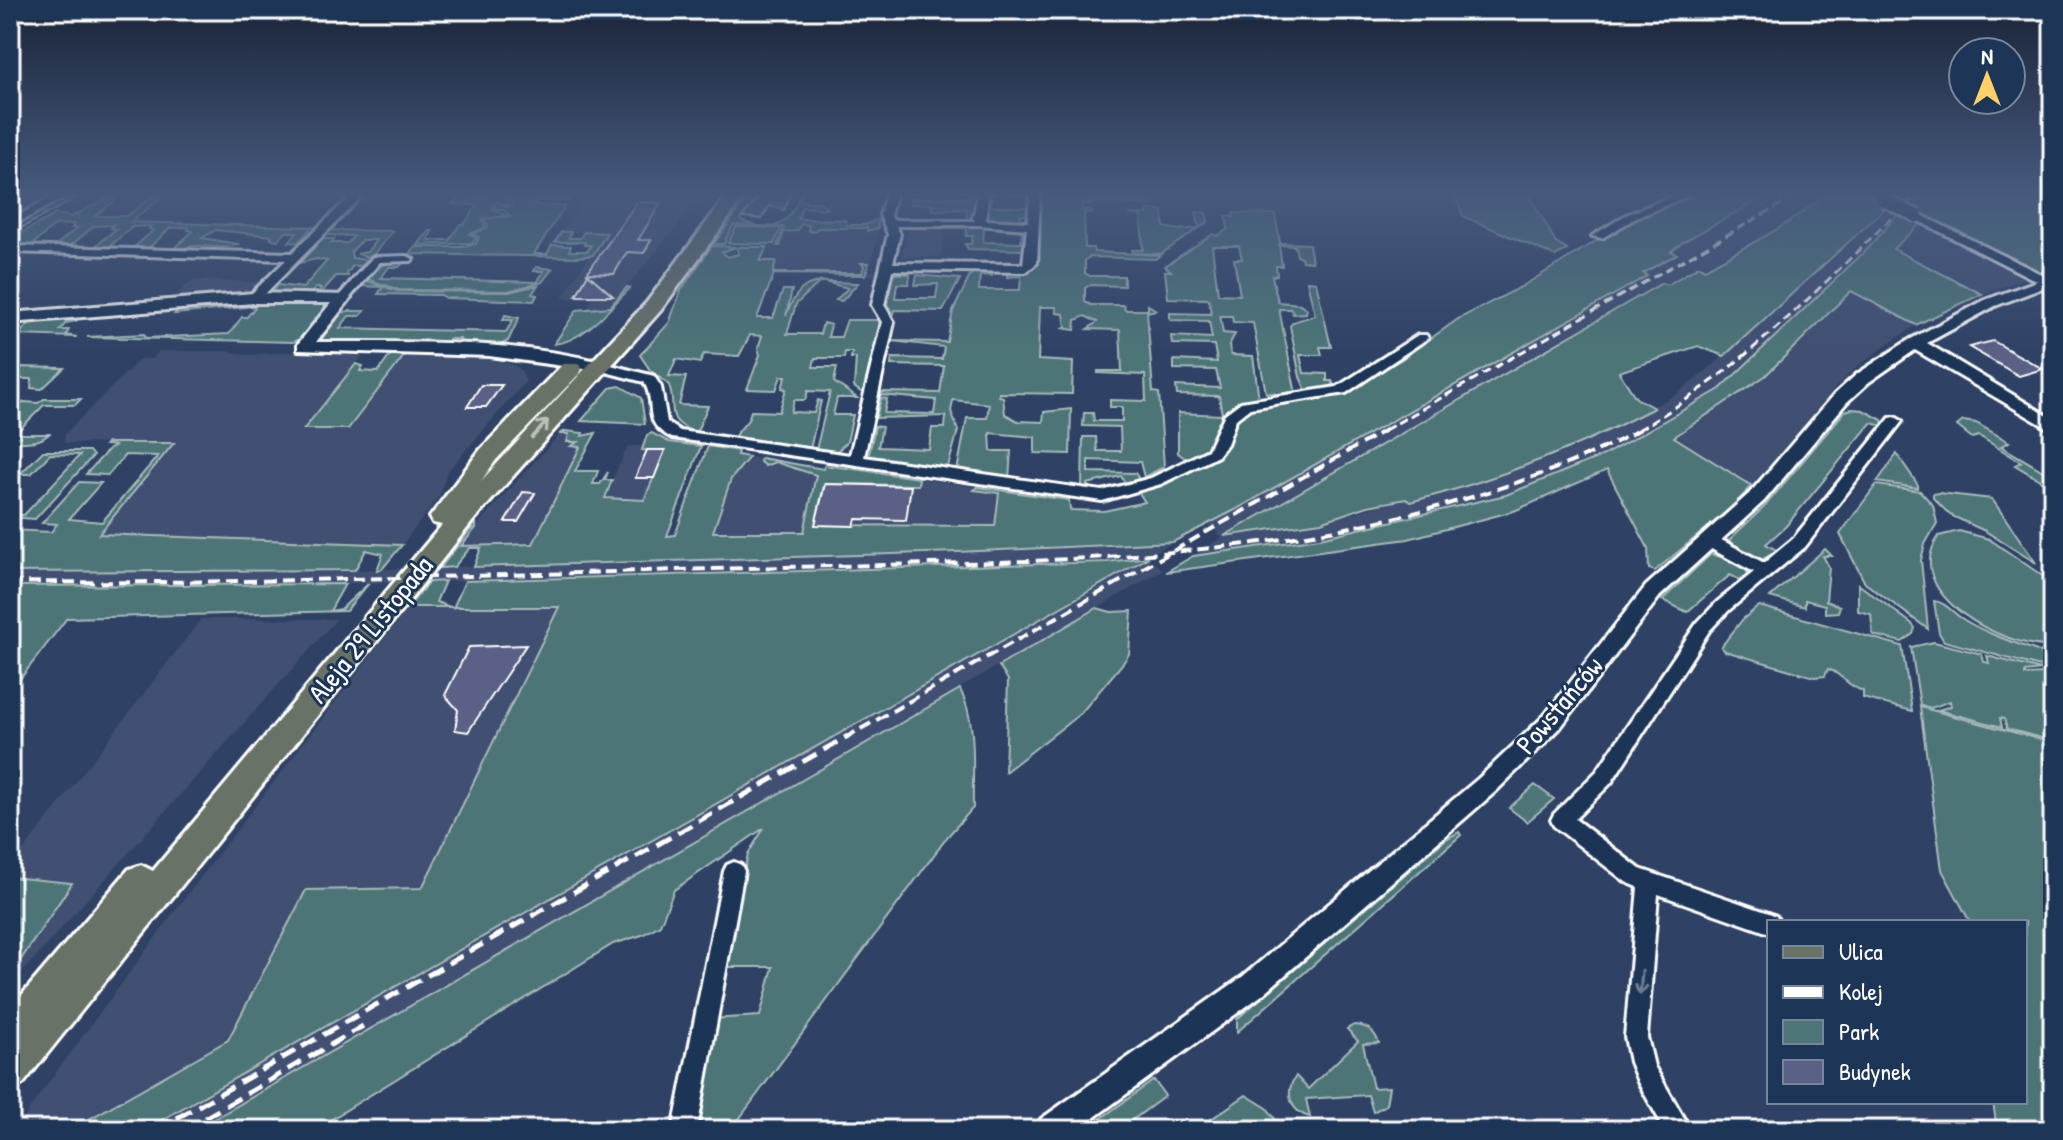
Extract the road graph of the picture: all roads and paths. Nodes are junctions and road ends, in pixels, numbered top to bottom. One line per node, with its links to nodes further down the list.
1 (307, 247): 8 (street)
2 (683, 247): 17 (main road, Aleja 29 Listopada)
3 (698, 247): 17 (main road, Aleja 29 Listopada)
4 (891, 247): 10 (street)
5 (1032, 247): 10 (street)
6 (1980, 247): 11 (street, bridge)
7 (10, 249): 8 (street)
8 (297, 257): 12 (street)
9 (407, 259): 13 (street)
10 (887, 266): 20 (street)
11 (2051, 282): 16 (street, Powstańców)
12 (254, 298): 13 (street); 14 (street)
13 (343, 298): 17 (street)
14 (10, 318)
15 (1422, 338): 20 (street)
16 (1915, 343): 19 (street); 21 (street, Powstańców)
17 (584, 368): 20 (street); 26 (main road, Aleja 29 Listopada); 27 (main road, Aleja 29 Listopada, one-way to 17)
18 (1895, 421): 22 (street)
19 (2053, 426)
20 (856, 462)
21 (1708, 540): 22 (street); 29 (street, Powstańców)
22 (1765, 571): 24 (street)
23 (734, 871): 28 (street)
24 (1649, 882): 25 (street); 30 (street, one-way to 30)
25 (1767, 922)
26 (10, 1037)
27 (10, 1071)
28 (685, 1130)
29 (1052, 1130)
30 (1679, 1130)

